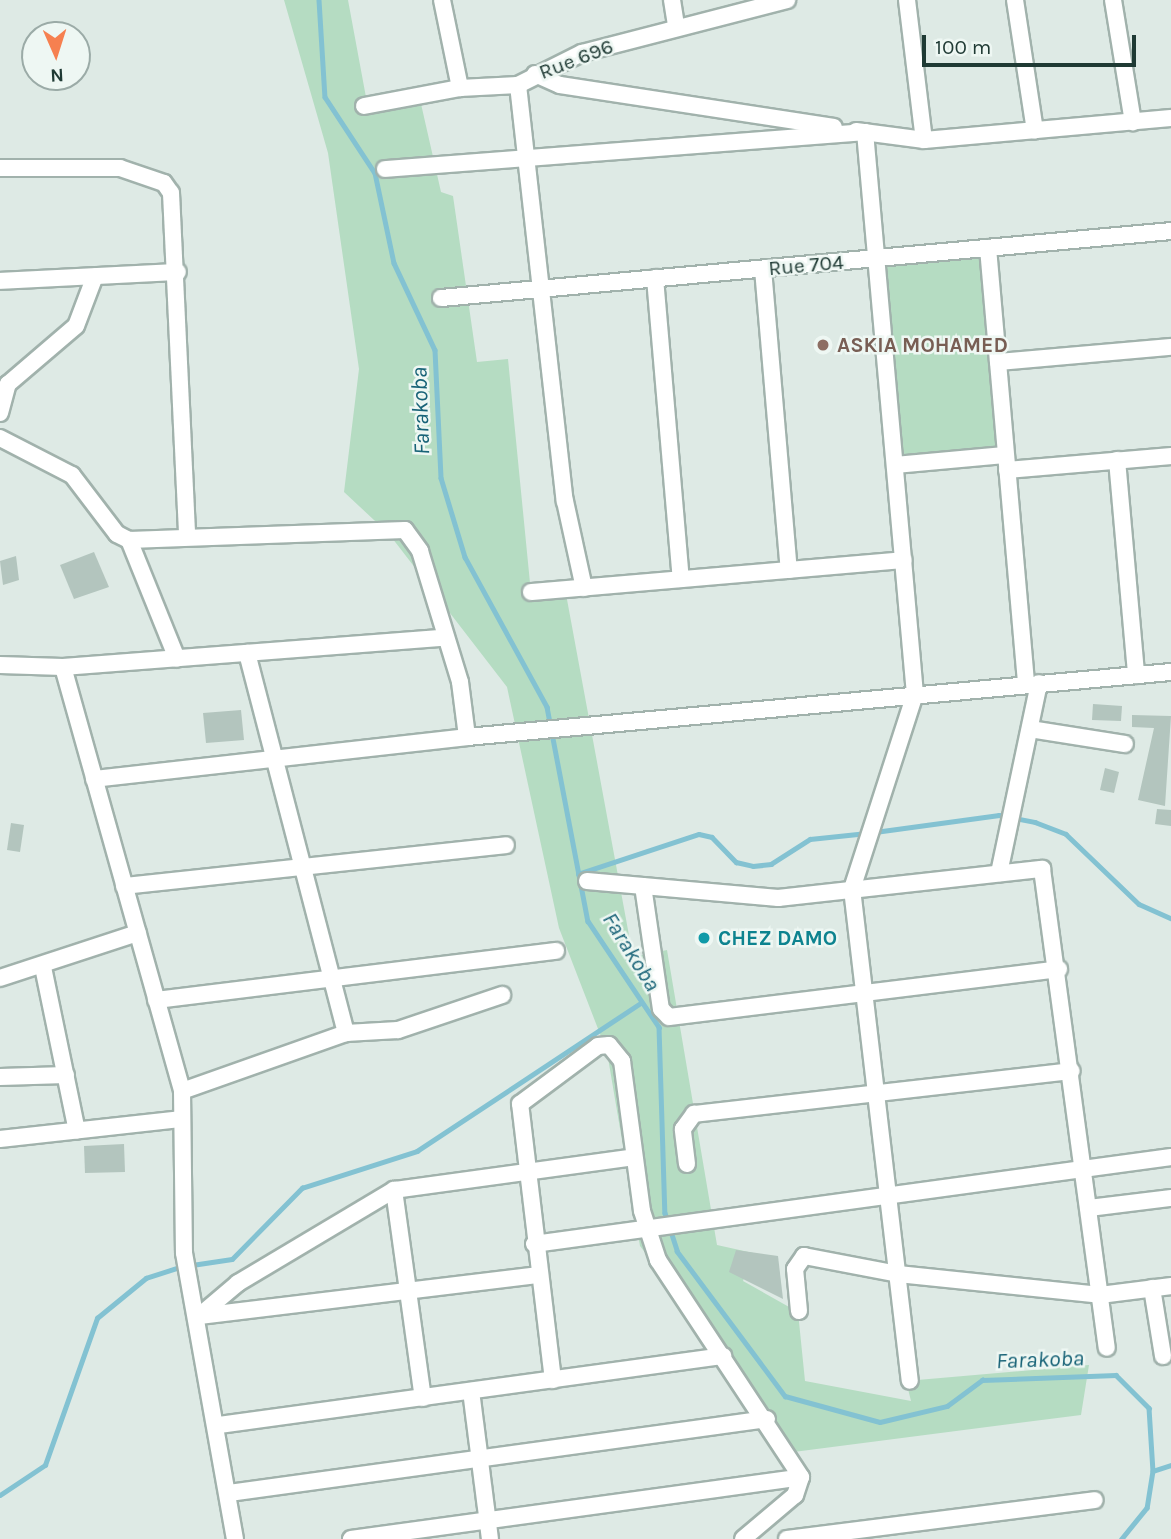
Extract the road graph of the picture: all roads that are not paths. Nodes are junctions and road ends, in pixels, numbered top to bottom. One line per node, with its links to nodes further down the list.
1 (442, 0): 10 (street)
2 (672, 0): 7 (street)
3 (787, 0): 7 (street, Rue 696)
4 (907, 0): 16 (street)
5 (1015, 0): 14 (street)
6 (1114, 0): 13 (street)
7 (676, 25): 8 (street, Rue 696)
8 (536, 74): 9 (street, Rue 696); 15 (street)
9 (518, 85): 10 (street, Rue 696); 17 (street)
10 (460, 88): 11 (street, Rue 696)
11 (364, 106)
12 (1171, 118): 13 (street)
13 (1133, 122): 14 (street)
14 (1035, 130): 16 (street)
15 (865, 132): 16 (street); 17 (street); 22 (street)
16 (924, 140)
17 (524, 157): 19 (street); 28 (street)
18 (0, 168): 24 (street)
19 (385, 169)
20 (1171, 231): 21 (street, Rue 704)
21 (988, 248): 22 (street, Rue 704); 31 (street)
22 (877, 258): 23 (street, Rue 704); 37 (street)
23 (763, 269): 26 (street, Rue 704); 41 (street)
24 (178, 272): 25 (street); 38 (street)
25 (95, 276): 27 (street); 32 (street)
26 (655, 278): 28 (street, Rue 704); 42 (street)
27 (0, 281)
28 (544, 289): 29 (street, Rue 704); 43 (street)
29 (440, 298)
30 (1171, 347): 31 (street)
31 (998, 362): 36 (street)
32 (0, 413)
33 (2, 435): 39 (street)
34 (1171, 456): 35 (street)
35 (1117, 460): 36 (street); 51 (street)
36 (1006, 462): 37 (street); 52 (street)
37 (895, 465): 40 (street)
38 (187, 537): 39 (street); 45 (street)
39 (129, 540): 47 (street)
40 (904, 560): 41 (street); 53 (street)
41 (789, 570): 42 (street)
42 (681, 579): 43 (street)
43 (584, 588): 44 (street)
44 (531, 592)
45 (443, 638): 46 (street); 55 (street)
46 (247, 653): 47 (street); 57 (street)
47 (177, 659): 49 (street)
48 (0, 665): 49 (street)
49 (63, 667): 58 (street)
50 (1171, 672): 51 (street)
51 (1136, 675): 52 (street)
52 (1032, 683): 53 (street); 54 (street)
53 (915, 694): 55 (street); 65 (street)
54 (1030, 729): 56 (street); 61 (street)
55 (467, 737): 57 (street)
56 (1125, 744)
57 (274, 759): 58 (street); 60 (street)
58 (94, 779): 63 (street)
59 (506, 845): 60 (street)
60 (302, 867): 63 (street); 71 (street)
61 (999, 873): 65 (street); 69 (street)
62 (587, 881): 64 (street)
63 (124, 886): 66 (street)
64 (643, 886): 65 (street); 72 (street)
65 (852, 889): 72 (street)
66 (138, 933): 68 (street); 74 (street)
67 (556, 951): 71 (street)
68 (43, 967): 70 (street); 77 (street)
69 (1059, 970): 72 (street); 76 (street)
70 (0, 978)
71 (331, 978): 74 (street); 75 (street)
72 (866, 994): 80 (street)
73 (502, 995): 75 (street)
74 (156, 1000): 79 (street)
75 (346, 1033): 79 (street)
76 (1072, 1071): 80 (street); 87 (street)
77 (66, 1075): 78 (street); 82 (street)
78 (0, 1077)
79 (182, 1091): 81 (street)
80 (877, 1093): 86 (street); 90 (street)
81 (180, 1119): 82 (street); 102 (street)
82 (77, 1130): 83 (street)
83 (0, 1139)
84 (634, 1157): 88 (street); 88 (street); 93 (street)
85 (1171, 1157): 87 (street)
86 (687, 1164)
87 (1084, 1169): 90 (street); 92 (street)
88 (524, 1172): 89 (street); 94 (street)
89 (394, 1190): 99 (street); 102 (street)
90 (889, 1195): 93 (street); 95 (street)
91 (1171, 1198): 92 (street)
92 (1089, 1208): 100 (street)
93 (652, 1228): 94 (street); 104 (street)
94 (534, 1244): 96 (street)
95 (898, 1274): 100 (street); 101 (street); 107 (street)
96 (538, 1275): 99 (street); 106 (street)
97 (1171, 1286): 98 (street)
98 (1152, 1289): 100 (street); 105 (street)
99 (408, 1290): 102 (street); 109 (street)
100 (1100, 1295): 103 (street)
101 (799, 1311)
102 (199, 1316): 111 (street)
103 (1107, 1348)
104 (723, 1356): 106 (street); 110 (street)
105 (1163, 1356)
106 (553, 1380): 108 (street)
107 (910, 1381)
108 (471, 1391): 109 (street); 112 (street)
109 (423, 1398): 111 (street)
110 (767, 1419): 112 (street); 113 (street)
111 (219, 1425): 114 (street)
112 (480, 1459): 114 (street); 116 (street)
113 (801, 1477): 116 (street); 120 (street)
114 (229, 1493): 117 (street)
115 (1095, 1500): 121 (street)
116 (487, 1520): 118 (street); 119 (street)
117 (235, 1539)
118 (351, 1539)
119 (490, 1539)
120 (743, 1539)
121 (787, 1539)

